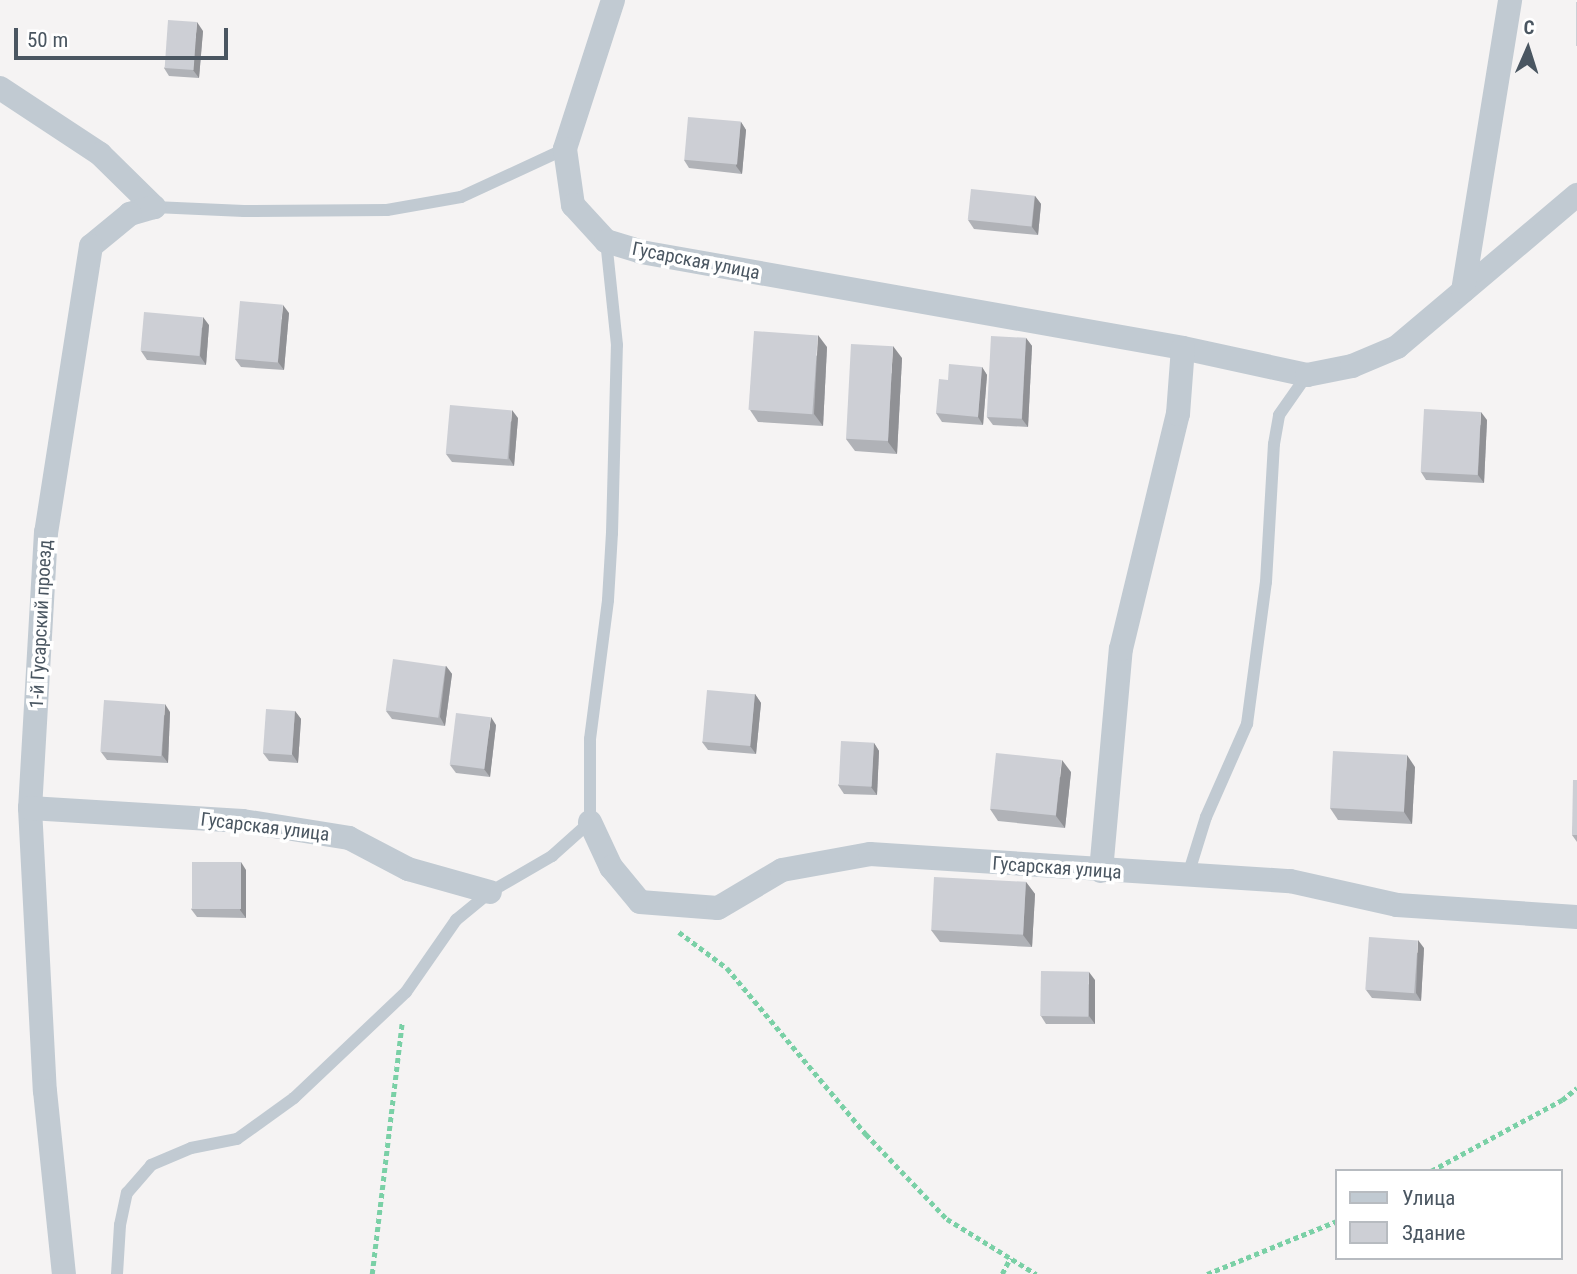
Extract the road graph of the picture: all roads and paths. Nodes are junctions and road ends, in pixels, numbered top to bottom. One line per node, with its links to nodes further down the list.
1 (613, 0): 4 (street)
2 (1510, 0): 8 (street)
3 (0, 88): 6 (street)
4 (565, 149): 6 (lane); 7 (street, Гусарская улица)
5 (1577, 195): 8 (street)
6 (154, 206): 11 (street, 1-й Гусарский проезд)
7 (606, 241): 9 (street, Гусарская улица); 12 (lane)
8 (1463, 291): 10 (street)
9 (1183, 348): 10 (street, Гусарская улица); 13 (street)
10 (1307, 374): 14 (lane)
11 (30, 808): 15 (street, Гусарская улица); 23 (street, 1-й Гусарский проезд)
12 (590, 822): 15 (lane); 16 (street)
13 (1101, 871): 14 (street, Гусарская улица); 16 (street, Гусарская улица)
14 (1188, 876): 17 (street, Гусарская улица)
15 (490, 892): 18 (lane)
16 (640, 902): 22 (path)
17 (1577, 917)
18 (406, 992): 24 (lane); 25 (path)
19 (1577, 1088): 20 (path)
20 (1435, 1169)
21 (1336, 1221): 28 (path)
22 (1010, 1258): 26 (path); 27 (path)
23 (64, 1274)
24 (117, 1274)
25 (372, 1274)
26 (1002, 1274)
27 (1036, 1274)
28 (1207, 1274)

